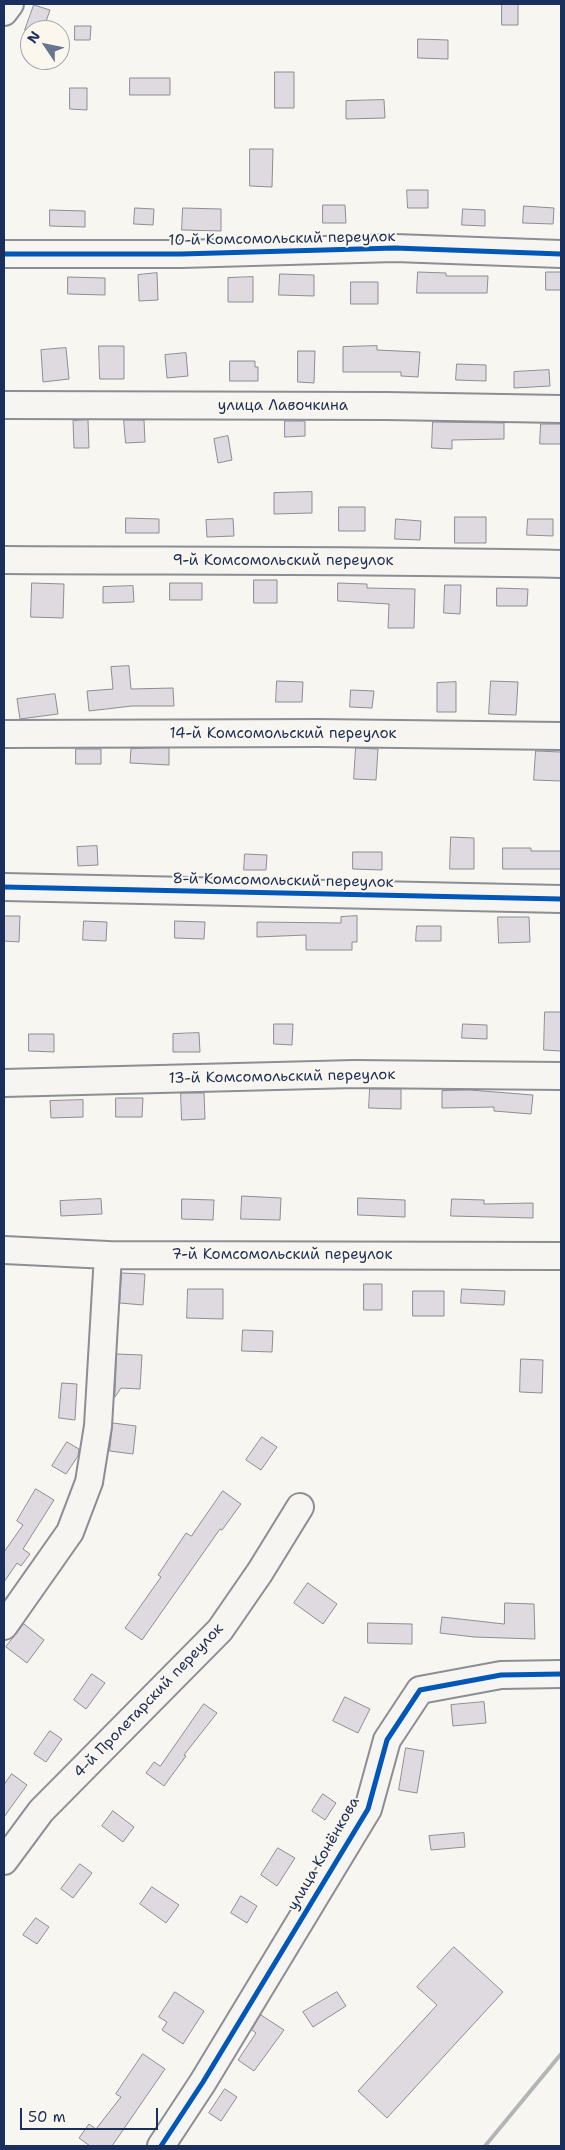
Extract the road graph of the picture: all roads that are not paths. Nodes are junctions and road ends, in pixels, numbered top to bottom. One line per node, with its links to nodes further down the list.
1 (10, 4): 2 (street)
2 (4, 12)
3 (4, 254): 4 (street, 10-й Комсомольский переулок)
4 (561, 254)
5 (4, 405): 6 (street, улица Лавочкина)
6 (561, 409)
7 (4, 560): 8 (street, 9-й Комсомольский переулок)
8 (561, 564)
9 (4, 734): 10 (street, 14-й Комсомольский переулок)
10 (561, 736)
11 (4, 887): 12 (street, 8-й Комсомольский переулок)
12 (561, 899)
13 (561, 1076): 14 (street, 13-й Комсомольский переулок)
14 (4, 1083)
15 (4, 1250): 16 (street, 7-й Комсомольский переулок)
16 (108, 1255): 17 (street, 7-й Комсомольский переулок); 19 (street)
17 (561, 1256)
18 (300, 1507): 21 (street, 4-й Пролетарский переулок)
19 (4, 1626)
20 (561, 1674): 22 (street, улица Конёнкова)
21 (4, 1861)
22 (161, 2146)

